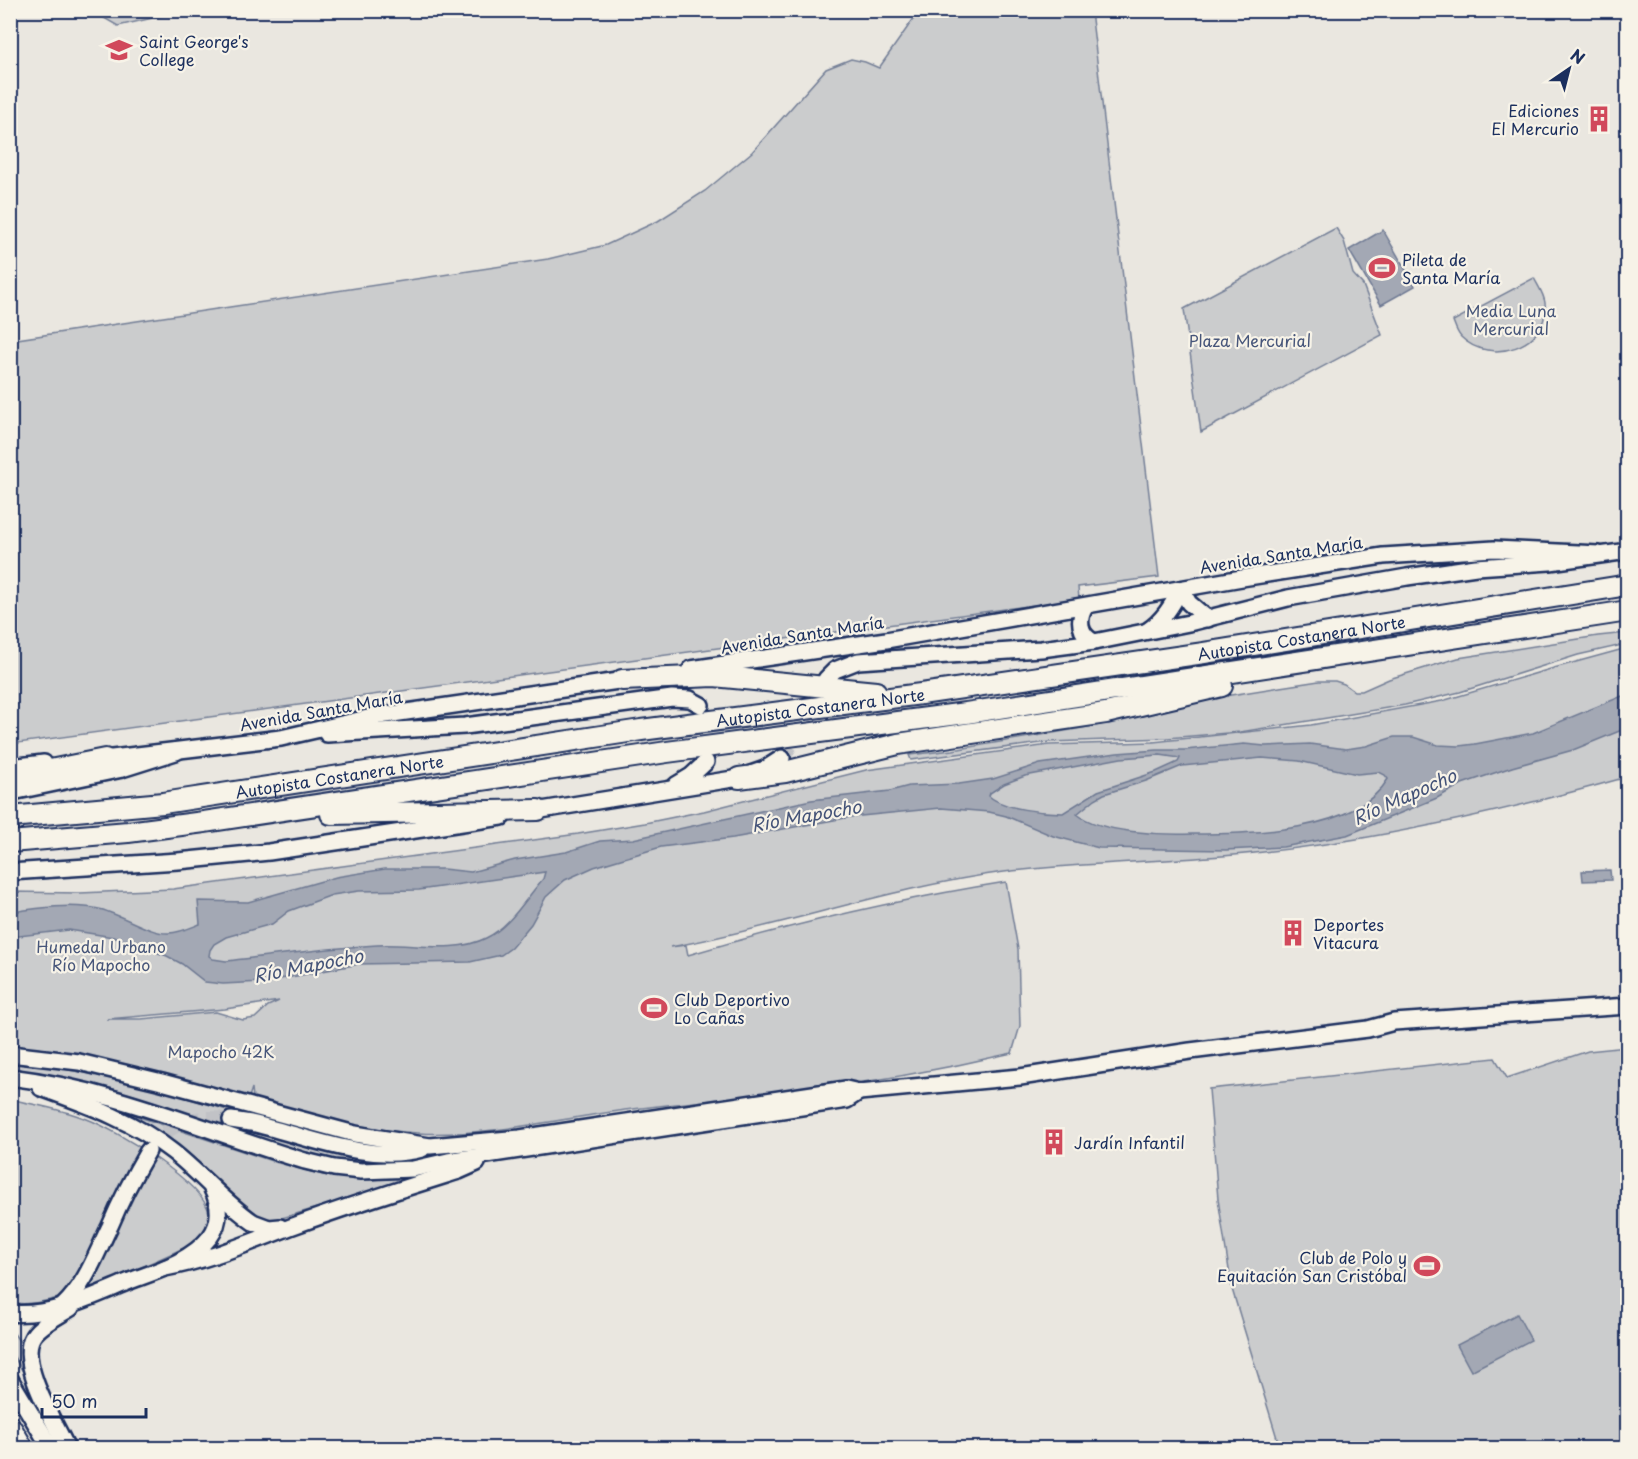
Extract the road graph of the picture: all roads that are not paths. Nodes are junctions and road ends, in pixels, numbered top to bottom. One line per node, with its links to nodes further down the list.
1 (1628, 551): 2 (main road, Avenida Santa María)
2 (1599, 554): 4 (main road, Avenida Santa María); 7 (main road, Avenida Santa María)
3 (1628, 585): 13 (highway, Autopista Costanera Norte)
4 (1181, 589): 5 (main road, Avenida Santa María); 7 (main road); 8 (main road)
5 (1086, 606): 9 (main road); 12 (main road, Avenida Santa María)
6 (1628, 611): 10 (highway, Autopista Costanera Norte)
7 (1208, 619): 8 (main road, Avenida Santa María)
8 (1145, 632): 9 (main road, Avenida Santa María)
9 (1094, 642): 11 (main road, Avenida Santa María)
10 (1307, 662): 22 (highway); 26 (highway, Autopista Costanera Norte)
11 (826, 679)
12 (622, 680): 13 (highway); 15 (main road, Avenida Santa María)
13 (921, 694): 27 (highway, Autopista Costanera Norte)
14 (701, 705): 15 (main road)
15 (280, 738): 16 (main road, Avenida Santa María)
16 (177, 751): 18 (main road, Avenida Santa María); 24 (main road)
17 (782, 758): 22 (main road)
18 (105, 759): 20 (main road, Avenida Santa María); 21 (highway)
19 (706, 762): 23 (main road)
20 (10, 767)
21 (10, 778)
22 (739, 778): 23 (main road)
23 (665, 790): 25 (main road)
24 (10, 792)
25 (538, 810): 26 (highway); 29 (main road)
26 (280, 811): 28 (highway, Autopista Costanera Norte)
27 (10, 817)
28 (10, 842)
29 (10, 872)
30 (1628, 1006): 32 (main road)
31 (1628, 1013): 32 (main road)
32 (1368, 1029): 35 (main road)
33 (10, 1054): 37 (main road)
34 (10, 1077): 39 (main road); 40 (main road)
35 (858, 1092): 37 (main road); 39 (main road)
36 (231, 1120): 37 (main road)
37 (430, 1146)
38 (148, 1151): 44 (main road)
39 (494, 1155): 41 (main road)
40 (211, 1186): 41 (main road); 42 (main road)
41 (295, 1225): 42 (main road)
42 (165, 1268): 43 (main road)
43 (82, 1301): 44 (main road); 50 (main road)
44 (63, 1306): 45 (main road)
45 (10, 1313)
46 (10, 1380): 49 (main road)
47 (10, 1426): 48 (highway)
48 (23, 1449)
49 (51, 1449)
50 (67, 1449)

